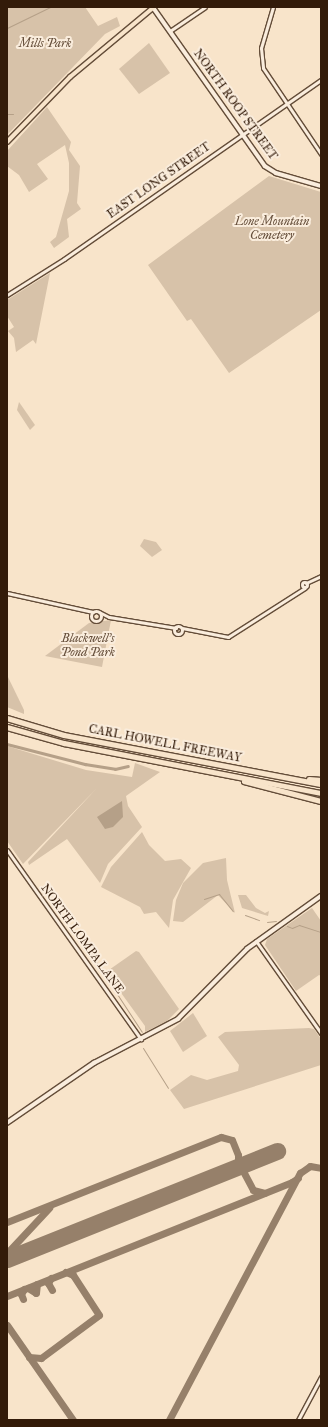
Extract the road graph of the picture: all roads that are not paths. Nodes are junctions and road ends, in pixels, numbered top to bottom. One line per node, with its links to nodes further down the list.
1 (153, 7): 4 (main road, NORTH ROOP STREET); 8 (main road)
2 (204, 7): 4 (street)
3 (273, 7): 6 (street)
4 (170, 31): 7 (main road, NORTH ROOP STREET)
5 (321, 80): 6 (street, EAST LONG STREET)
6 (286, 104): 7 (street, EAST LONG STREET); 9 (street)
7 (242, 134): 10 (main road, NORTH ROOP STREET); 11 (street, EAST LONG STREET)
8 (7, 142)
9 (321, 154)
10 (321, 186)
11 (7, 295)
12 (321, 576): 24 (street)
13 (7, 593): 14 (street)
14 (82, 612): 15 (street); 18 (street)
15 (93, 612): 16 (street); 18 (street)
16 (99, 612): 17 (street); 19 (street)
17 (111, 617): 19 (street); 20 (street)
18 (92, 619): 19 (street)
19 (99, 620)
20 (170, 628): 21 (street); 23 (street)
21 (176, 628): 22 (street); 23 (street)
22 (182, 628): 24 (street); 25 (street)
23 (175, 632): 25 (street)
24 (189, 632): 25 (street)
25 (181, 633)
26 (7, 718): 28 (highway, CARL HOWELL FREEWAY)
27 (7, 727): 29 (highway, CARL HOWELL FREEWAY)
28 (244, 769): 30 (highway); 31 (highway, CARL HOWELL FREEWAY)
29 (230, 775): 32 (highway, CARL HOWELL FREEWAY); 33 (highway)
30 (321, 780)
31 (321, 784)
32 (321, 793)
33 (321, 801)
34 (7, 850): 38 (street, NORTH LOMPA LANE)
35 (321, 896): 36 (main road)
36 (256, 941): 37 (street); 38 (main road)
37 (321, 1033)
38 (141, 1039): 39 (main road)
39 (7, 1123)
40 (321, 1377): 41 (street)
41 (298, 1420)

